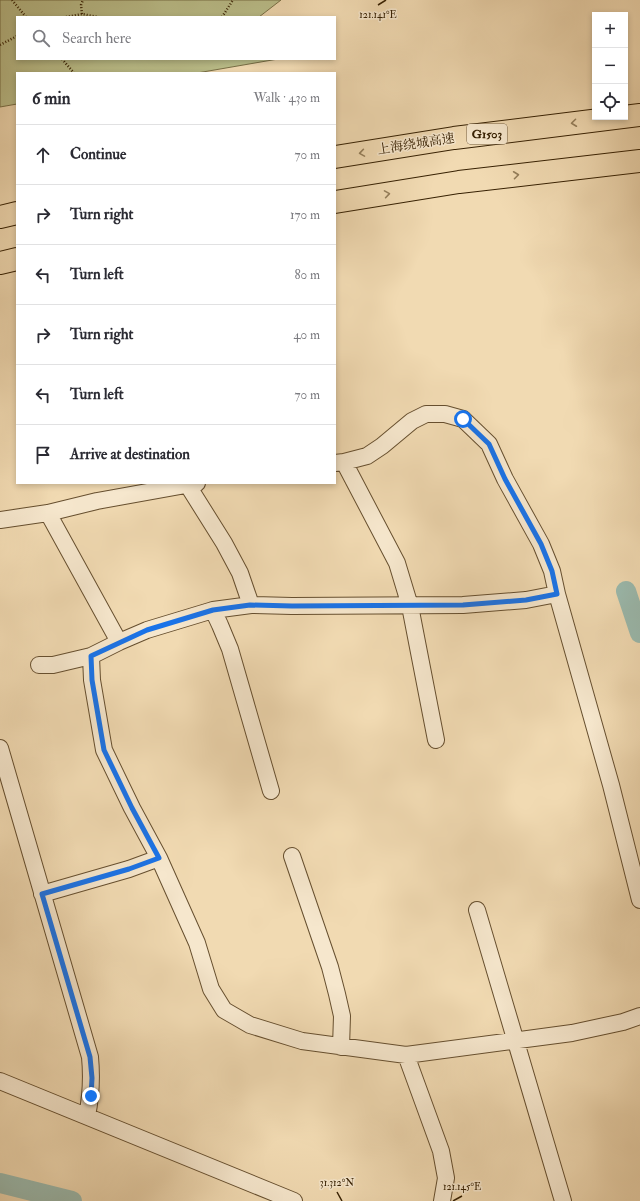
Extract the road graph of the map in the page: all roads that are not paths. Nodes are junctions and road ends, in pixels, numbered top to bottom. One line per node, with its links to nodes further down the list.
1 (640, 115): 2 (highway, 上海绕城高速 / G1503, one-way to 2)
2 (336, 157)
3 (640, 161): 4 (highway, one-way to 3)
4 (336, 202)
5 (16, 214): 6 (highway)
6 (0, 217)
7 (16, 259): 8 (highway)
8 (0, 263)
9 (339, 463): 13 (street); 15 (street)
10 (192, 484): 11 (street); 14 (street)
11 (48, 513): 12 (street); 17 (street)
12 (0, 520)
13 (557, 594): 15 (street); 26 (street)
14 (250, 605): 15 (street); 16 (street)
15 (410, 606): 20 (street)
16 (213, 610): 17 (street); 22 (street)
17 (119, 642): 18 (street)
18 (91, 656): 19 (street); 24 (street)
19 (40, 665)
20 (436, 740)
21 (0, 748): 25 (street)
22 (271, 791)
23 (292, 856): 30 (street)
24 (159, 858): 25 (street); 30 (street)
25 (42, 894): 33 (street)
26 (640, 900)
27 (477, 910): 29 (street)
28 (640, 1016): 29 (street)
29 (516, 1040): 31 (street); 36 (street)
30 (341, 1047): 31 (street)
31 (406, 1055): 35 (street)
32 (0, 1081): 33 (street)
33 (87, 1116): 34 (street)
34 (294, 1201)
35 (442, 1201)
36 (563, 1201)

